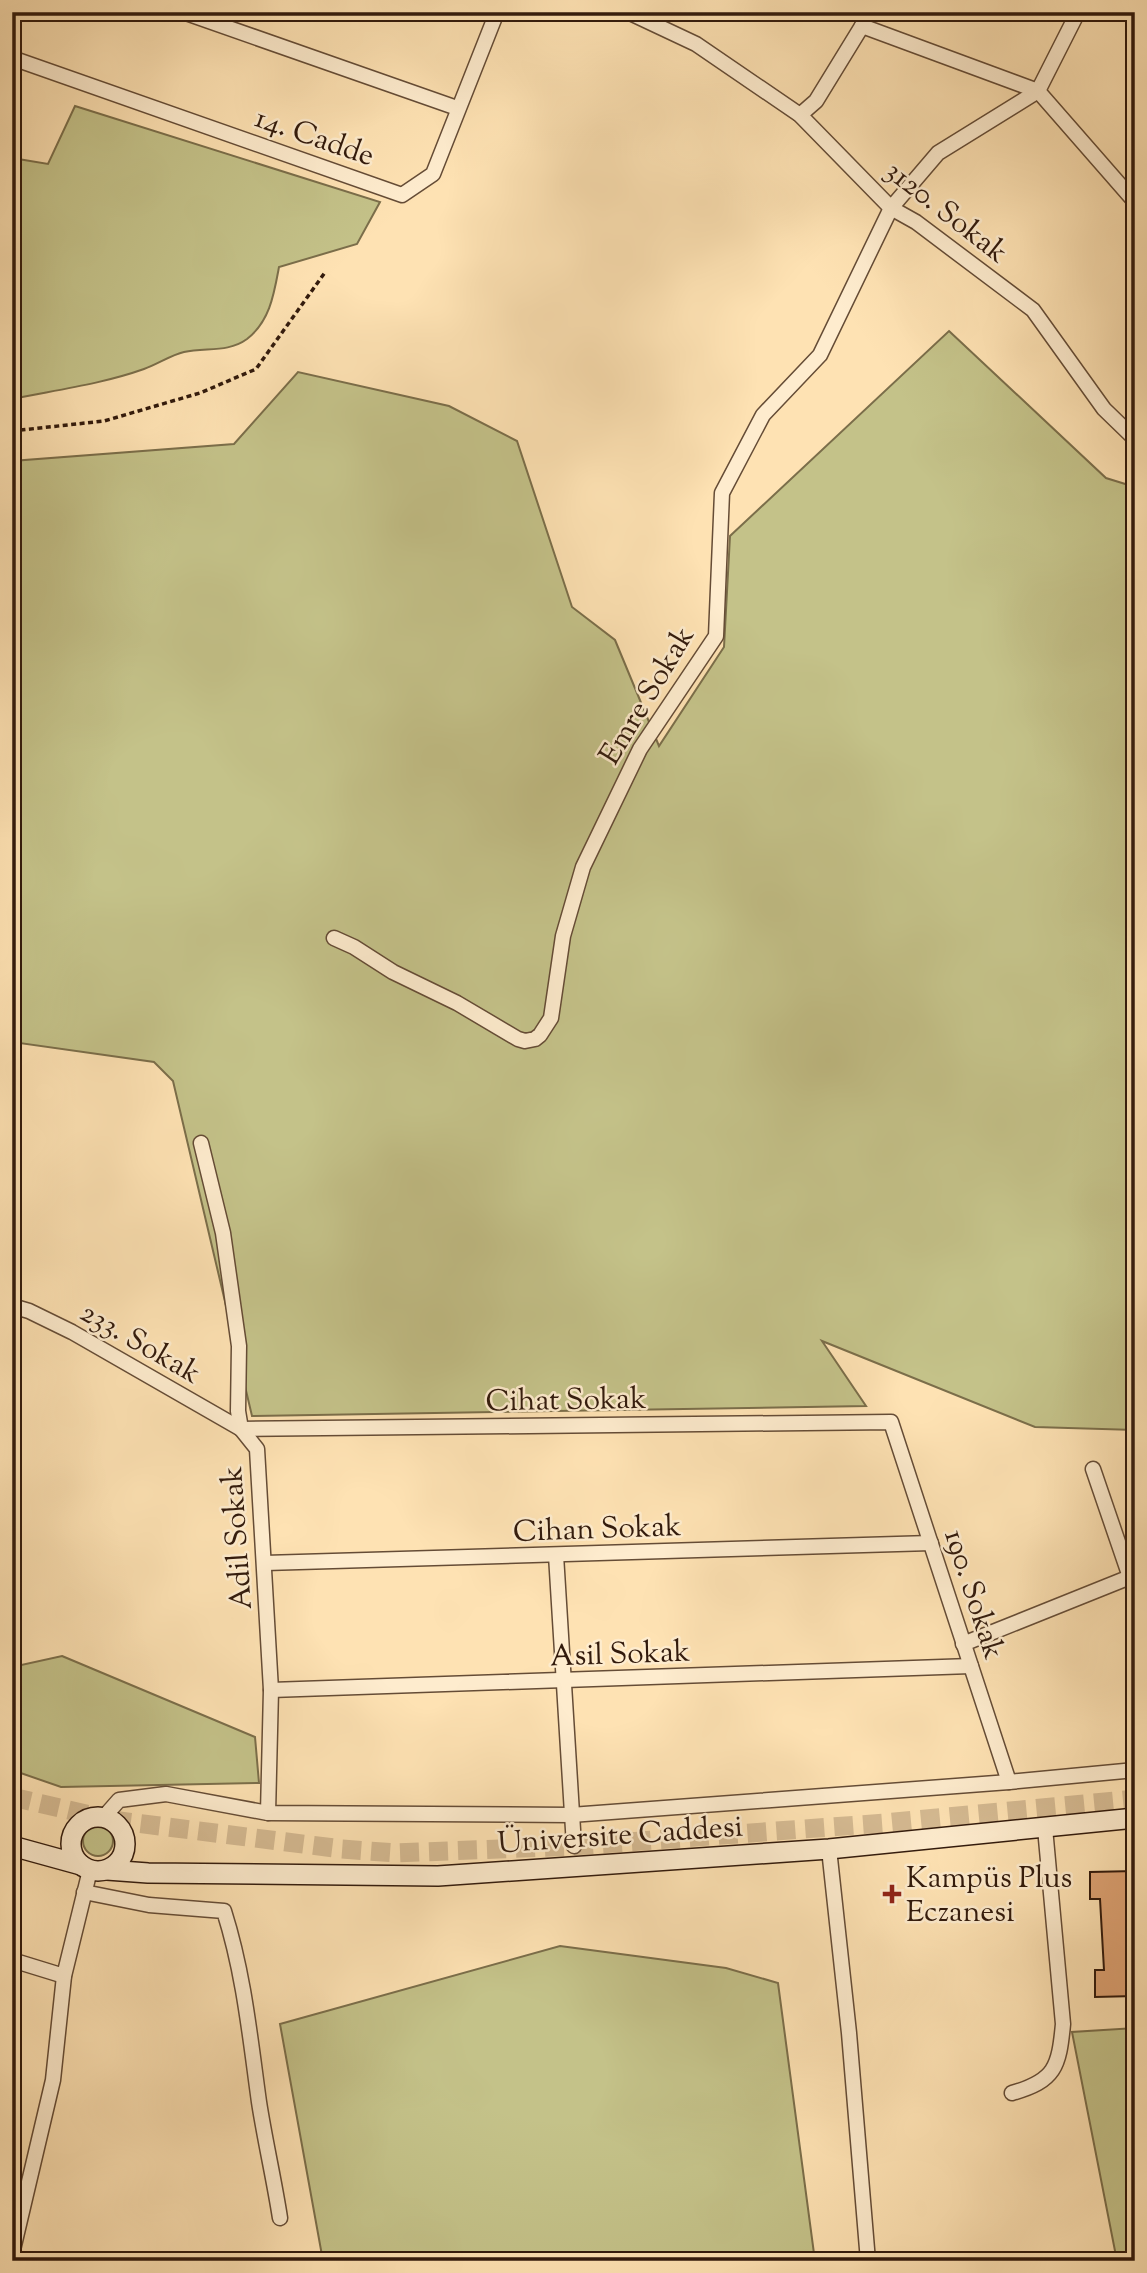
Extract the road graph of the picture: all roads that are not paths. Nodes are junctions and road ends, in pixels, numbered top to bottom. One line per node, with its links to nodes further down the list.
1 (183, 12): 8 (street)
2 (497, 12): 8 (street, 14. Cadde)
3 (628, 12): 9 (street, 3120. Sokak)
4 (1078, 12): 7 (street)
5 (864, 19): 7 (street); 9 (street)
6 (12, 58): 8 (street, 14. Cadde)
7 (1038, 91): 10 (street); 11 (street, Emre Sokak)
8 (457, 108)
9 (800, 115): 11 (street, 3120. Sokak)
10 (1135, 202)
11 (891, 208): 12 (street, 3120. Sokak); 13 (street, Emre Sokak)
12 (1135, 439)
13 (334, 938)
14 (201, 1143): 17 (street, Adil Sokak)
15 (12, 1306): 17 (street, 233. Sokak)
16 (891, 1422): 17 (street, Cihat Sokak); 19 (street, 190. Sokak)
17 (241, 1429): 21 (street, Adil Sokak)
18 (1093, 1469): 22 (street)
19 (931, 1543): 20 (street, Cihan Sokak); 22 (street, 190. Sokak)
20 (556, 1555): 21 (street, Cihan Sokak); 24 (street)
21 (265, 1563): 25 (street, Adil Sokak)
22 (963, 1644): 23 (street, 190. Sokak)
23 (971, 1666): 24 (street, Asil Sokak); 27 (street, 190. Sokak)
24 (563, 1681): 25 (street, Asil Sokak); 29 (street)
25 (271, 1690): 28 (street, Adil Sokak)
26 (1135, 1770): 27 (street)
27 (1009, 1783): 29 (street)
28 (268, 1813): 29 (street); 30 (street)
29 (571, 1815): 34 (street)
30 (104, 1817): 36 (street); 36 (street)
31 (1135, 1818): 32 (street, Üniversite Caddesi)
32 (1045, 1828): 35 (street, Üniversite Caddesi); 40 (street)
33 (12, 1846): 36 (street, Üniversite Caddesi)
34 (573, 1846)
35 (829, 1849): 36 (street, Üniversite Caddesi); 43 (street)
36 (93, 1868): 37 (street)
37 (84, 1892): 39 (street); 41 (street)
38 (12, 1960): 39 (street)
39 (64, 1976): 42 (street)
40 (1012, 2093)
41 (281, 2218)
42 (12, 2254)
43 (868, 2261)

